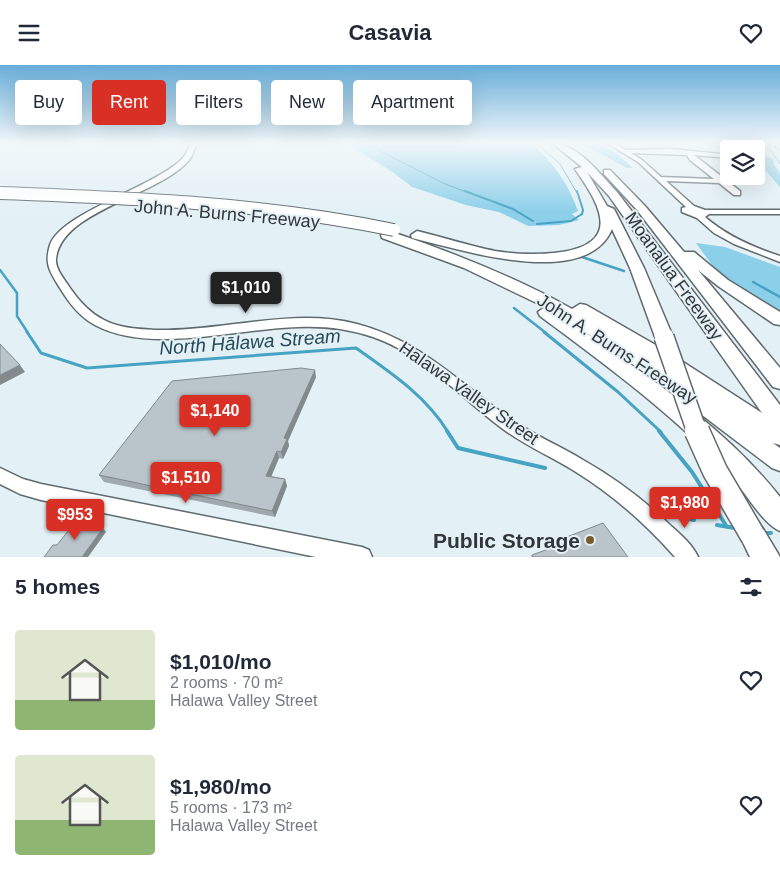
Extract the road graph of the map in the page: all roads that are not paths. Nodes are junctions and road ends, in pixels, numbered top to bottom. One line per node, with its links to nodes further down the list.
1 (180, 166): 32 (street, Halawa Valley Street)
2 (577, 166): 19 (highway)
3 (578, 166): 23 (highway)
4 (587, 166): 25 (highway, Moanalua Freeway)
5 (600, 166): 12 (highway, Moanalua Freeway)
6 (644, 166): 8 (street)
7 (701, 166): 9 (street)
8 (660, 179): 10 (street); 17 (street)
9 (720, 180)
10 (720, 181)
11 (726, 185): 14 (street)
12 (623, 187): 22 (highway); 24 (highway, Moanalua Freeway)
13 (0, 193): 18 (highway, John A. Burns Freeway, bridge)
14 (737, 193)
15 (0, 198): 18 (highway, John A. Burns Freeway, bridge)
16 (779, 210): 17 (street)
17 (702, 214): 21 (street)
18 (390, 233): 19 (highway); 20 (highway, John A. Burns Freeway); 26 (highway, John A. Burns Freeway)
19 (596, 244)
20 (446, 255): 27 (highway, John A. Burns Freeway); 29 (highway)
21 (780, 259)
22 (780, 320)
23 (664, 337): 30 (highway, bridge)
24 (780, 382)
25 (778, 417)
26 (780, 436)
27 (780, 461)
28 (0, 476): 31 (street)
29 (777, 514)
30 (759, 547)
31 (362, 557)
32 (688, 557)

